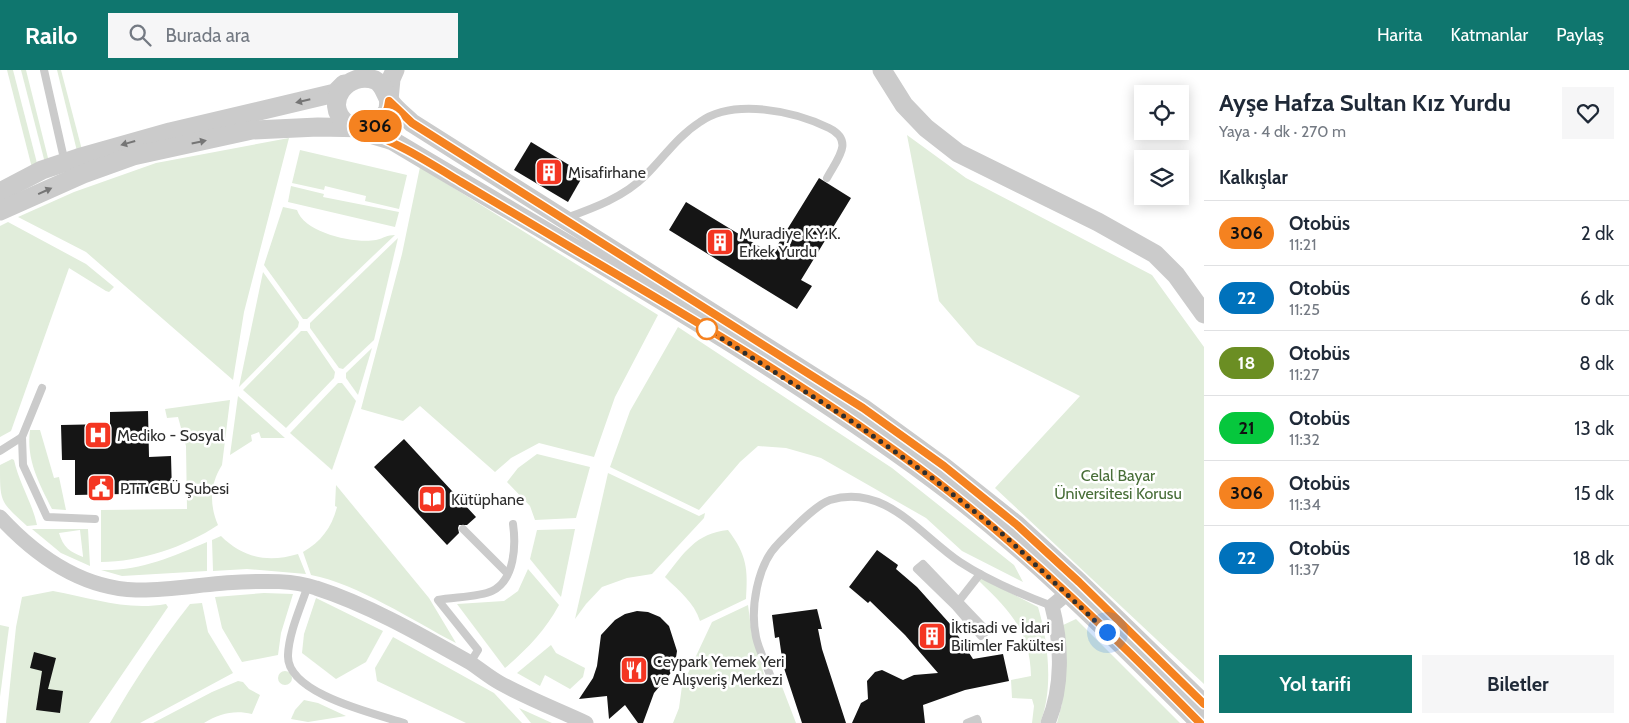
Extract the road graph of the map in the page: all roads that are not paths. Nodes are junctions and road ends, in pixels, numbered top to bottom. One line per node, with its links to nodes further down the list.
1 (44, 70): 8 (lane)
2 (363, 70): 5 (street)
3 (395, 70): 6 (street)
4 (882, 70): 13 (street)
5 (346, 82): 6 (street); 7 (street); 8 (street, one-way to 8)
6 (389, 101): 7 (street); 12 (street)
7 (360, 129): 11 (street, one-way to 7); 24 (street)
8 (64, 163): 10 (street)
9 (826, 178): 12 (lane)
10 (0, 192)
11 (0, 211)
12 (566, 218): 24 (street)
13 (1204, 314)
14 (42, 388): 15 (lane)
15 (22, 437): 16 (lane); 18 (lane)
16 (0, 451)
17 (0, 517): 23 (street)
18 (95, 519)
19 (514, 524): 21 (lane)
20 (463, 529): 21 (lane)
21 (507, 573): 27 (lane)
22 (980, 574): 25 (lane); 26 (lane); 28 (lane)
23 (308, 585): 27 (street); 30 (lane)
24 (1073, 588): 26 (street); 29 (street); 35 (street)
25 (957, 603): 25 (lane)
26 (1052, 606): 34 (street)
27 (470, 663): 31 (street)
28 (772, 680)
29 (1204, 704)
30 (404, 723)
31 (586, 723)
32 (967, 723): 33 (lane)
33 (978, 723)
34 (1048, 723)
35 (1200, 723)

